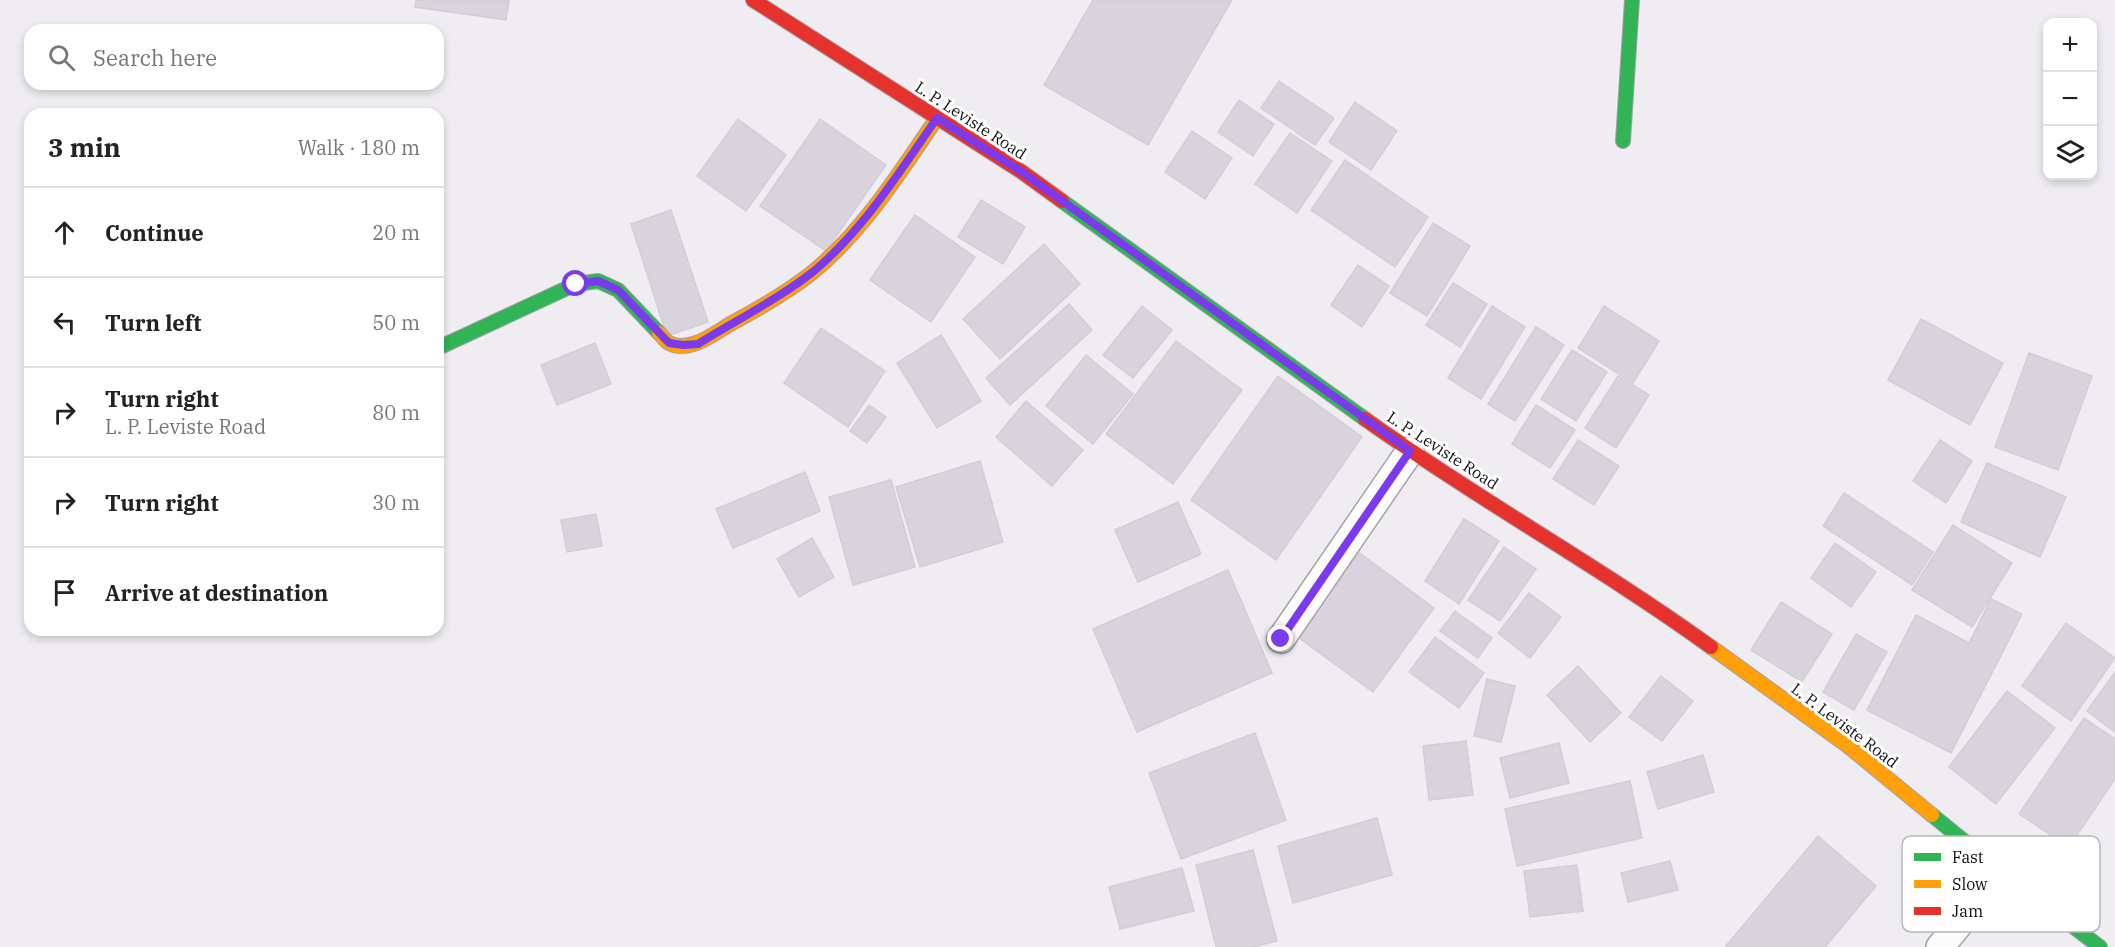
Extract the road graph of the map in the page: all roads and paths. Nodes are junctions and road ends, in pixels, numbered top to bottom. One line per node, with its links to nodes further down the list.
1 (753, 0): 3 (main road, L. P. Leviste Road)
2 (1632, 0): 4 (main road)
3 (937, 118): 5 (main road); 6 (main road, L. P. Leviste Road)
4 (1623, 141)
5 (444, 345)
6 (1410, 451): 7 (lane); 8 (main road, L. P. Leviste Road)
7 (1281, 639)
8 (1958, 836)
9 (1952, 932): 11 (lane)
10 (2080, 932): 12 (main road, L. P. Leviste Road)
11 (1940, 947)
12 (2100, 947)

